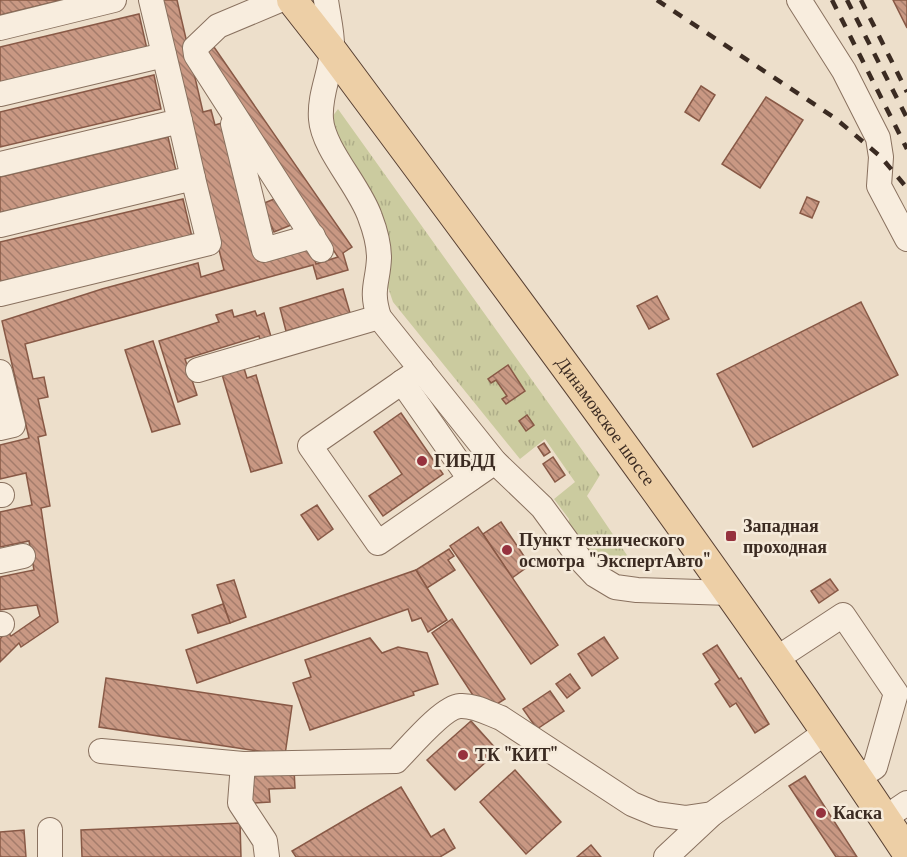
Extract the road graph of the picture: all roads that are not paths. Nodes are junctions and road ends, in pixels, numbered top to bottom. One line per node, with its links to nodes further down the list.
1 (114, 0): 7 (lane)
2 (151, 0): 9 (lane)
3 (280, 0): 11 (lane)
4 (292, 0): 8 (main road, Динамовское шоссе)
5 (326, 0): 8 (lane)
6 (799, 0): 16 (lane)
7 (0, 28)
8 (332, 51): 18 (lane); 25 (main road, Динамовское шоссе)
9 (164, 55): 10 (lane); 12 (lane)
10 (0, 94)
11 (229, 106): 11 (lane)
12 (180, 121): 13 (lane); 14 (lane)
13 (0, 164)
14 (193, 178): 15 (lane); 17 (lane)
15 (0, 225)
16 (907, 239)
17 (0, 294)
18 (379, 317): 19 (lane); 21 (lane)
19 (198, 370)
20 (0, 372): 22 (lane)
21 (411, 376): 23 (lane); 24 (lane); 24 (lane)
22 (0, 428)
23 (495, 462): 24 (lane); 25 (lane)
24 (470, 480)
25 (730, 593): 26 (main road, Динамовское шоссе)
26 (776, 659): 27 (lane); 28 (main road, Динамовское шоссе)
27 (902, 690): 31 (lane)
28 (826, 732): 31 (main road, Динамовское шоссе); 33 (lane)
29 (101, 751): 30 (lane)
30 (243, 764): 33 (lane); 37 (lane)
31 (858, 778): 32 (main road, Динамовское шоссе)
32 (896, 811): 35 (main road, Динамовское шоссе)
33 (712, 814): 38 (lane)
34 (50, 830): 36 (lane)
35 (907, 852)
36 (51, 857)
37 (267, 857)
38 (666, 857)

